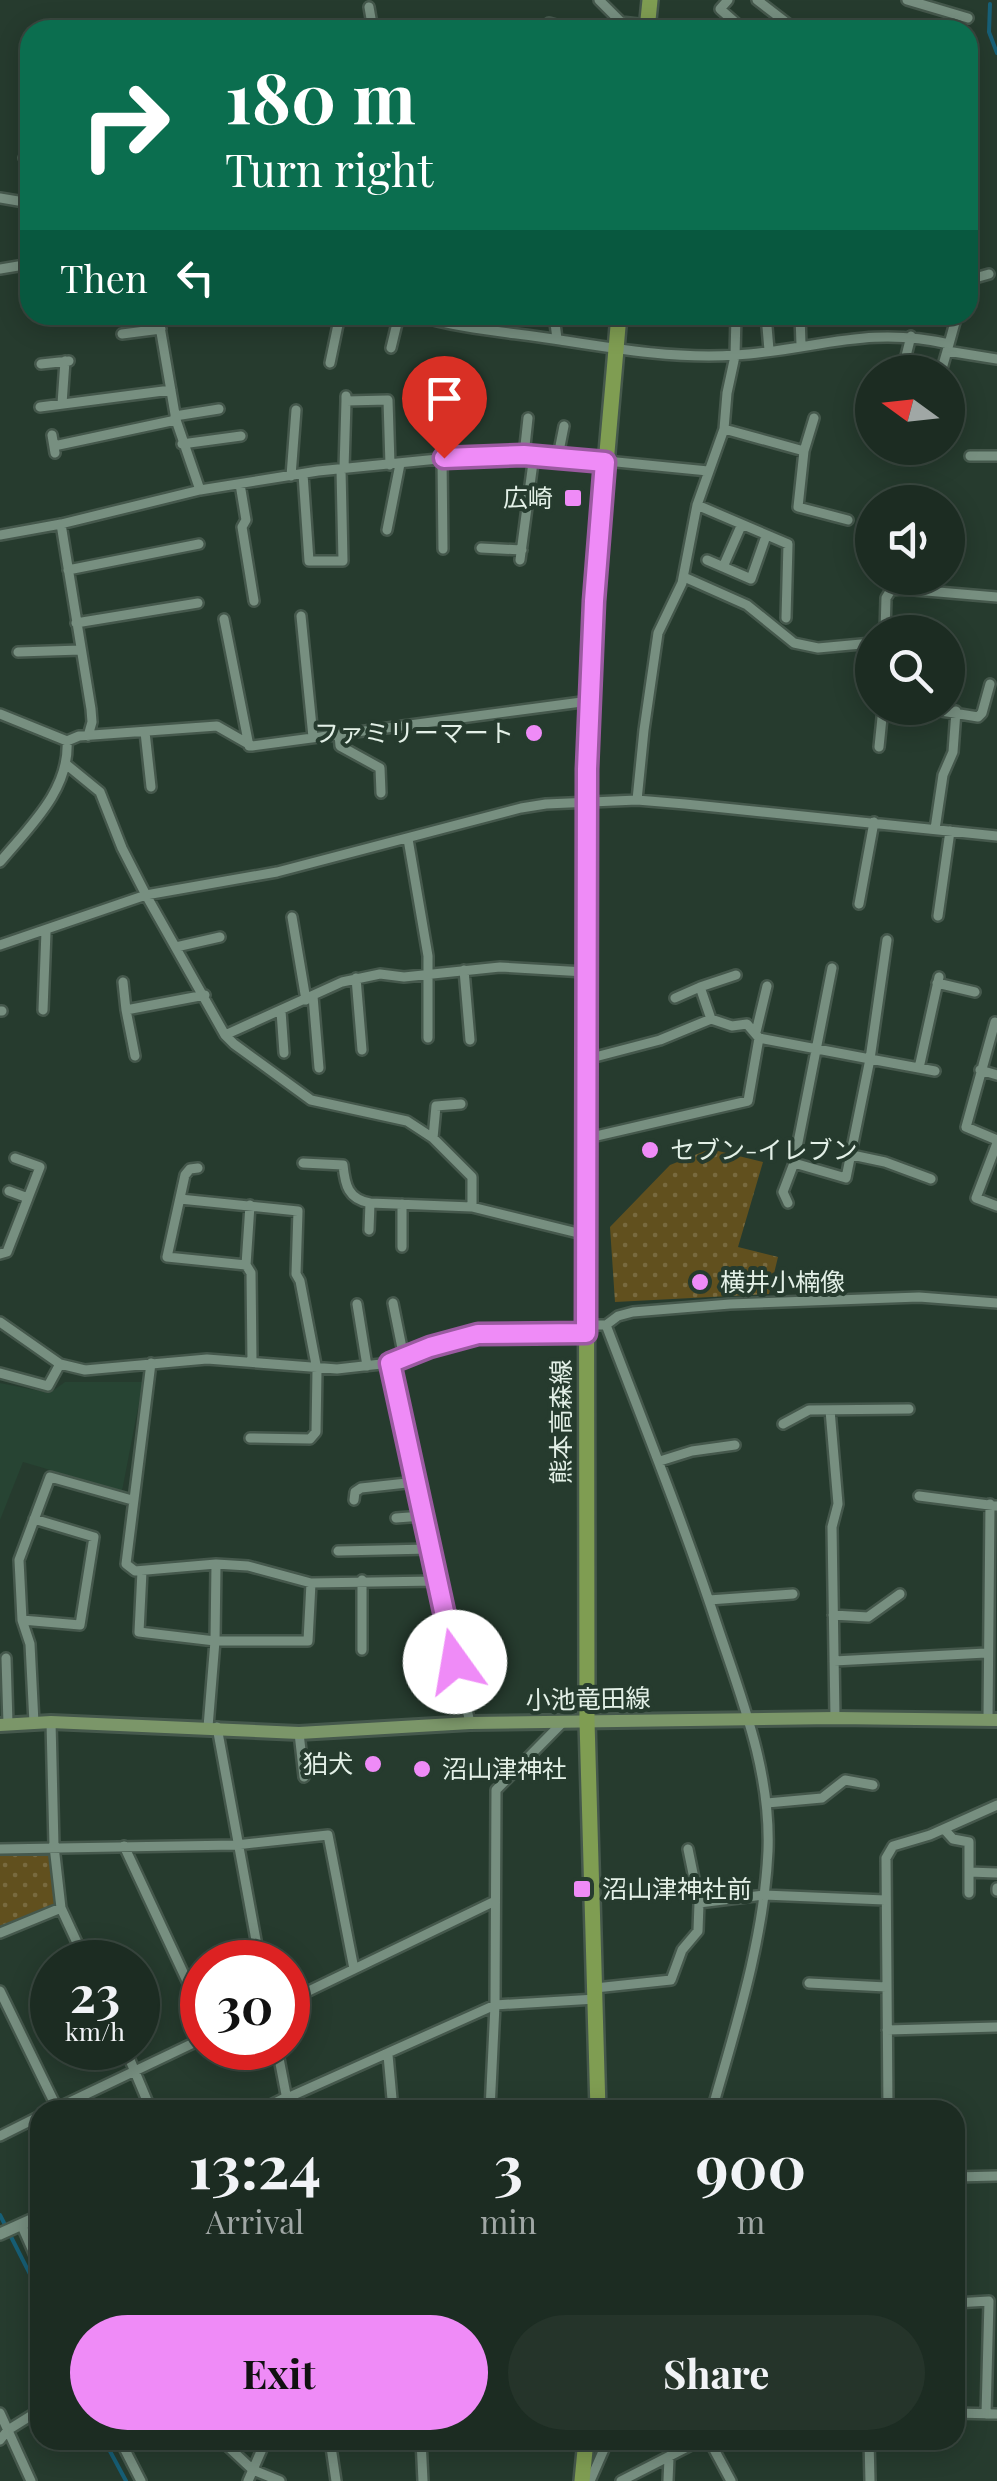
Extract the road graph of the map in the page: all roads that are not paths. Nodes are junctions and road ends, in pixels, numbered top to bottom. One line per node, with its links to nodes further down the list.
1 (599, 0): 8 (street)
2 (728, 0): 9 (street)
3 (757, 0): 10 (street)
4 (906, 0): 6 (street)
5 (370, 8): 7 (street)
6 (968, 18)
7 (372, 20)
8 (619, 20)
9 (733, 20)
10 (783, 20)
11 (988, 274): 12 (street)
12 (978, 277)
13 (161, 325): 23 (street)
14 (338, 325): 37 (street)
15 (397, 325): 29 (street)
16 (473, 325): 26 (street)
17 (554, 325): 26 (street)
18 (618, 325): 30 (main road, 熊本高森線)
19 (736, 325): 35 (street)
20 (767, 325): 31 (street)
21 (800, 325): 27 (street)
22 (954, 325): 28 (street)
23 (162, 329): 24 (street); 39 (street)
24 (122, 334)
25 (911, 336): 27 (street); 28 (street); 33 (street)
26 (554, 339): 30 (street); 32 (street)
27 (801, 346): 31 (street)
28 (948, 347): 34 (street); 36 (street)
29 (391, 348)
30 (616, 349): 35 (street); 59 (main road, 熊本高森線)
31 (769, 350): 35 (street)
32 (550, 352)
33 (906, 355)
34 (946, 355)
35 (735, 356): 49 (street)
36 (997, 359)
37 (330, 363)
38 (41, 364): 40 (street)
39 (171, 390): 40 (street); 45 (street)
40 (62, 404): 42 (street)
41 (450, 404): 58 (street)
42 (40, 407)
43 (220, 410): 45 (street)
44 (296, 410): 64 (street)
45 (176, 418): 51 (street); 52 (street)
46 (528, 418): 54 (street)
47 (814, 418): 53 (street)
48 (564, 426): 55 (street)
49 (724, 429): 53 (street); 62 (street)
50 (241, 436): 51 (street)
51 (182, 444): 66 (street)
52 (53, 445)
53 (804, 451): 68 (street)
54 (529, 455): 55 (street); 58 (street); 75 (street)
55 (558, 456): 59 (street)
56 (970, 456): 57 (street)
57 (997, 456)
58 (443, 458): 60 (street); 76 (street)
59 (605, 462): 62 (street); 93 (main road, 熊本高森線)
60 (395, 465): 61 (street); 61 (street); 71 (street)
61 (343, 469): 63 (street); 63 (street)
62 (708, 472): 67 (street)
63 (304, 474): 64 (street)
64 (291, 476): 65 (street)
65 (240, 484): 66 (street); 83 (street)
66 (200, 490): 69 (street)
67 (696, 505): 70 (street); 80 (street)
68 (848, 520)
69 (61, 524): 72 (street); 79 (street)
70 (741, 526): 73 (street); 78 (street)
71 (388, 530)
72 (0, 535)
73 (766, 536): 78 (street); 86 (street)
74 (199, 544): 79 (street)
75 (481, 548)
76 (443, 549)
77 (706, 560): 78 (street)
78 (723, 568)
79 (68, 570): 88 (street)
80 (684, 576): 89 (street); 108 (street)
81 (965, 594): 82 (street)
82 (997, 597)
83 (254, 601)
84 (198, 604): 88 (street)
85 (301, 616): 101 (street)
86 (786, 618)
87 (224, 619): 103 (street)
88 (76, 624): 90 (street)
89 (855, 647)
90 (81, 650): 91 (street); 100 (street)
91 (18, 652)
92 (990, 684): 95 (street)
93 (589, 700): 99 (street); 109 (main road, 熊本高森線)
94 (0, 714): 102 (street)
95 (965, 714)
96 (882, 725): 104 (street)
97 (955, 725): 111 (street)
98 (144, 732): 100 (street); 103 (street); 106 (street)
99 (339, 734): 101 (street); 107 (street)
100 (88, 736): 102 (street)
101 (313, 737): 103 (street)
102 (66, 741): 105 (street)
103 (249, 746)
104 (879, 747)
105 (67, 765): 115 (street); 116 (street)
106 (151, 787)
107 (381, 793)
108 (637, 800): 109 (street); 110 (street)
109 (586, 803): 114 (street); 127 (main road, 熊本高森線)
110 (874, 822): 111 (street); 117 (street)
111 (935, 829): 112 (street)
112 (950, 831): 113 (street); 118 (street)
113 (997, 836)
114 (408, 840): 116 (street); 128 (street)
115 (0, 862)
116 (146, 895): 120 (street); 124 (street)
117 (859, 904)
118 (938, 916)
119 (292, 917): 136 (street)
120 (46, 930): 123 (street); 138 (street)
121 (220, 937): 124 (street)
122 (887, 940): 152 (street)
123 (0, 946)
124 (176, 947): 135 (street)
125 (832, 968): 147 (street)
126 (464, 970): 127 (street); 128 (street); 146 (street)
127 (585, 972): 178 (main road, 熊本高森線)
128 (426, 974): 130 (street); 145 (street)
129 (736, 975): 133 (street)
130 (356, 978): 136 (street); 148 (street)
131 (123, 982): 139 (street)
132 (767, 986): 144 (street)
133 (700, 988): 137 (street); 141 (street)
134 (975, 992): 154 (street)
135 (204, 995): 139 (street); 143 (street)
136 (309, 998): 140 (street); 153 (street)
137 (675, 998)
138 (43, 1010)
139 (126, 1010): 150 (street)
140 (281, 1011): 143 (street); 149 (street)
141 (710, 1019): 144 (street); 151 (street)
142 (994, 1022): 156 (street)
143 (225, 1035): 159 (street)
144 (757, 1035): 147 (street); 160 (street)
145 (428, 1038)
146 (470, 1040)
147 (815, 1048): 152 (street); 165 (street)
148 (362, 1050)
149 (284, 1053)
150 (135, 1056)
151 (595, 1057)
152 (870, 1059): 154 (street); 162 (street)
153 (319, 1068)
154 (919, 1068): 155 (street)
155 (934, 1070)
156 (980, 1070): 157 (street); 161 (street)
157 (997, 1075)
158 (460, 1104): 159 (street)
159 (433, 1138): 176 (street)
160 (592, 1138)
161 (997, 1141): 175 (street)
162 (852, 1154): 165 (street); 167 (street)
163 (15, 1158): 169 (street)
164 (303, 1162): 172 (street)
165 (794, 1163): 171 (street)
166 (198, 1168): 170 (street)
167 (931, 1179)
168 (9, 1191): 169 (street)
169 (28, 1198): 180 (street)
170 (180, 1199): 174 (street); 181 (street)
171 (788, 1202)
172 (370, 1203): 173 (street); 177 (street)
173 (402, 1204): 176 (street); 179 (street)
174 (250, 1205): 181 (street); 194 (street)
175 (997, 1206)
176 (472, 1207): 178 (street)
177 (370, 1230)
178 (586, 1235): 187 (main road, 熊本高森線)
179 (402, 1247)
180 (0, 1254)
181 (246, 1265): 189 (street)
182 (394, 1303): 188 (street)
183 (997, 1303): 186 (street)
184 (356, 1304): 193 (street)
185 (0, 1322): 192 (street)
186 (606, 1325): 187 (street); 201 (street)
187 (586, 1329): 188 (street); 232 (main road, 熊本高森線)
188 (404, 1358): 191 (street)
189 (252, 1361): 190 (street); 194 (street)
190 (151, 1363): 192 (street); 204 (street)
191 (390, 1363): 193 (street); 202 (street)
192 (60, 1364): 195 (street)
193 (367, 1366): 194 (street)
194 (317, 1370): 199 (street)
195 (0, 1374)
196 (909, 1409): 197 (street)
197 (830, 1410): 198 (street); 220 (street)
198 (783, 1424)
199 (250, 1438)
200 (735, 1445): 201 (street)
201 (660, 1461): 219 (street)
202 (416, 1482): 205 (street); 207 (street)
203 (919, 1496): 206 (street)
204 (132, 1500): 209 (street); 213 (street)
205 (354, 1500)
206 (993, 1505): 224 (street)
207 (424, 1516): 208 (street); 210 (street)
208 (396, 1518)
209 (34, 1519): 221 (street); 221 (street)
210 (430, 1549): 211 (street); 215 (street)
211 (338, 1551)
212 (216, 1564): 213 (street); 216 (street); 222 (street)
213 (142, 1571): 222 (street)
214 (362, 1580): 215 (street); 216 (street); 223 (street)
215 (436, 1581): 228 (street)
216 (310, 1583): 222 (street)
217 (793, 1594): 219 (street)
218 (900, 1594): 220 (street)
219 (709, 1600): 230 (street)
220 (833, 1615): 227 (street)
221 (22, 1620): 235 (street)
222 (215, 1641): 238 (street)
223 (362, 1650)
224 (986, 1652): 227 (street); 231 (street)
225 (492, 1657): 228 (street)
226 (6, 1658): 237 (street)
227 (834, 1661): 229 (street)
228 (455, 1662): 236 (street)
229 (835, 1718): 230 (main road, 小池竜田線); 231 (main road, 小池竜田線)
230 (749, 1720): 232 (main road, 小池竜田線); 242 (street)
231 (992, 1720)
232 (587, 1721): 234 (main road, 小池竜田線); 266 (main road, 熊本高森線)
233 (50, 1722): 235 (main road, 小池竜田線); 238 (main road, 小池竜田線); 246 (street)
234 (563, 1722): 236 (main road, 小池竜田線); 255 (street)
235 (34, 1723): 237 (main road, 小池竜田線)
236 (470, 1723): 239 (main road, 小池竜田線)
237 (4, 1725)
238 (212, 1727): 239 (main road, 小池竜田線); 245 (street)
239 (299, 1733): 240 (street)
240 (304, 1776)
241 (873, 1785): 242 (street)
242 (767, 1803): 253 (street)
243 (997, 1805): 244 (street)
244 (944, 1828): 250 (street); 254 (street)
245 (236, 1845): 247 (street); 260 (street); 262 (street)
246 (54, 1846): 247 (street); 249 (street); 257 (street)
247 (124, 1846): 261 (street)
248 (688, 1848): 256 (street)
249 (0, 1849)
250 (969, 1872): 251 (street); 252 (street)
251 (997, 1873)
252 (969, 1893)
253 (764, 1896): 254 (street); 256 (street); 283 (street)
254 (885, 1900): 264 (street)
255 (494, 1902): 262 (street); 268 (street)
256 (699, 1903): 266 (street)
257 (61, 1908): 258 (street); 259 (street)
258 (0, 1933)
259 (76, 1940)
260 (255, 1940)
261 (180, 1966)
262 (354, 1968): 265 (street)
263 (809, 1984): 264 (street)
264 (886, 1986): 270 (street)
265 (310, 1990)
266 (596, 1994): 268 (street); 282 (main road, 熊本高森線)
267 (1, 1996): 275 (street)
268 (496, 2005): 272 (street); 281 (street)
269 (997, 2027): 270 (street)
270 (887, 2030): 284 (street)
271 (180, 2049): 274 (street)
272 (388, 2055): 279 (street); 280 (street)
273 (281, 2070): 278 (street)
274 (136, 2072): 276 (street); 277 (street)
275 (51, 2100)
276 (75, 2100)
277 (147, 2100)
278 (287, 2100)
279 (296, 2100)
280 (392, 2100)
281 (491, 2100)
282 (598, 2100)
283 (715, 2100)
284 (888, 2100)
285 (30, 2121): 286 (street)
286 (0, 2136)
287 (965, 2176): 288 (street)
288 (997, 2176)
289 (30, 2220): 290 (street)
290 (21, 2224): 291 (street); 292 (street)
291 (0, 2234)
292 (30, 2244)
293 (965, 2302): 296 (street)
294 (0, 2412): 298 (street)
295 (965, 2413): 296 (street)
296 (992, 2414)
297 (30, 2416): 298 (street)
298 (8, 2430): 299 (street); 312 (street)
299 (0, 2440)
300 (125, 2450): 313 (street)
301 (231, 2450): 311 (street)
302 (261, 2450): 311 (street)
303 (331, 2450): 316 (street)
304 (421, 2450): 317 (street)
305 (585, 2450): 318 (main road)
306 (604, 2450): 319 (street)
307 (683, 2450): 310 (street)
308 (714, 2450): 322 (street)
309 (869, 2450): 323 (street)
310 (669, 2458): 320 (street); 321 (street)
311 (252, 2470): 314 (street); 315 (street)
312 (31, 2481)
313 (141, 2481)
314 (248, 2481)
315 (280, 2481)
316 (336, 2481)
317 (423, 2481)
318 (582, 2481)
319 (590, 2481)
320 (621, 2481)
321 (668, 2481)
322 (731, 2481)
323 (870, 2481)

